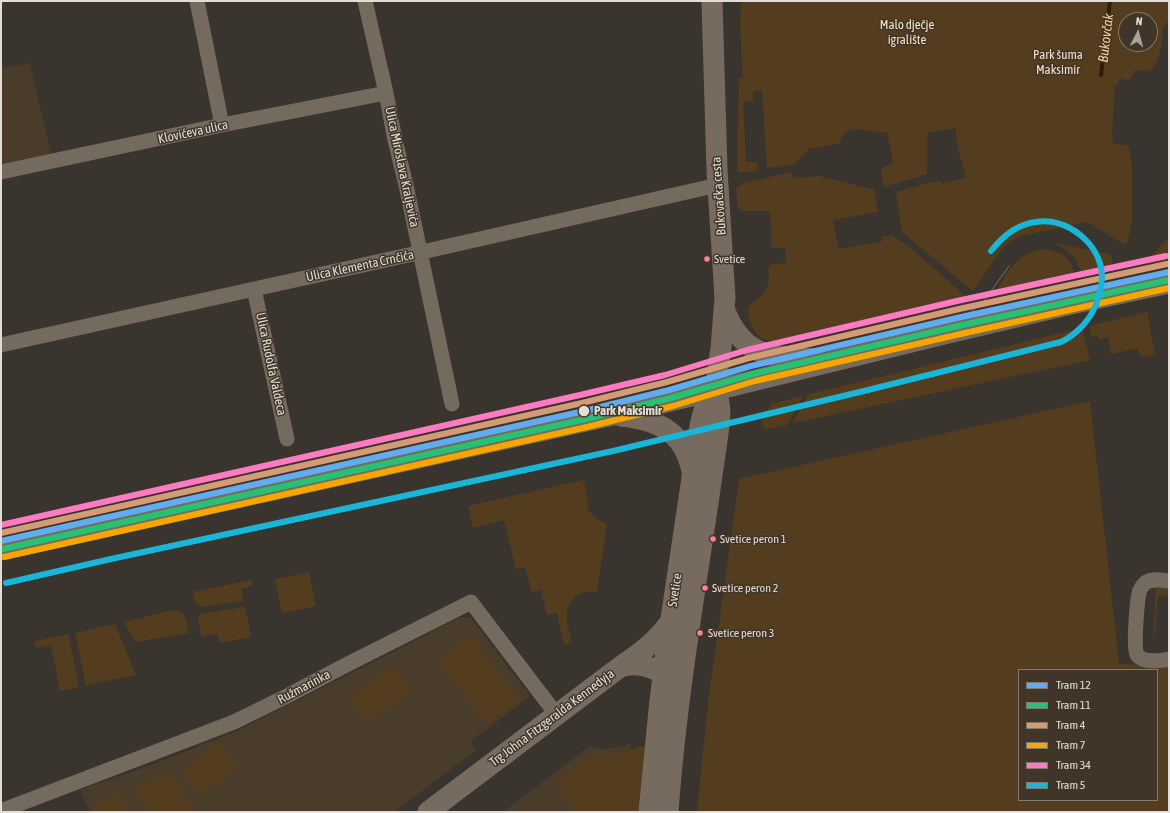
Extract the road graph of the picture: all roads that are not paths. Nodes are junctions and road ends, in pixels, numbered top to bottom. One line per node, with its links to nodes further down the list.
1 (198, 1): 5 (street)
2 (365, 1): 4 (street, Ulica Miroslava Kraljevića)
3 (712, 1): 7 (main road, Bukovačka cesta)
4 (384, 86): 5 (street, Klovićeva ulica); 8 (street, Ulica Miroslava Kraljevića)
5 (222, 125): 6 (street, Klovićeva ulica)
6 (1, 172)
7 (718, 185): 8 (street, Ulica Klementa Crnčića); 11 (main road, Bukovačka cesta)
8 (420, 252): 10 (street, Ulica Klementa Crnčića); 15 (street, Ulica Miroslava Kraljevića)
9 (1169, 283): 13 (main road)
10 (254, 289): 12 (street, Ulica Klementa Crnčića); 17 (street, Ulica Rudolfa Valdeca)
11 (725, 311): 13 (main road); 14 (main road, Bukovačka cesta)
12 (1, 344)
13 (838, 360): 14 (main road)
14 (715, 390): 16 (main road); 18 (main road, Svetice); 25 (main road, Svetice)
15 (452, 404)
16 (612, 415): 18 (main road); 19 (main road)
17 (287, 439)
18 (693, 474): 21 (main road, Svetice)
19 (1, 550)
20 (1169, 581): 22 (street)
21 (670, 621): 23 (main road); 24 (main road, Svetice)
22 (1169, 659)
23 (620, 667): 24 (main road, Trg Johna Fitzgeralda Kennedyja); 26 (main road, Trg Johna Fitzgeralda Kennedyja)
24 (663, 674): 25 (main road, Trg Johna Fitzgeralda Kennedyja); 29 (main road, Svetice)
25 (681, 691): 30 (main road, Svetice)
26 (556, 714): 27 (street, Ružmarinka); 28 (main road, Trg Johna Fitzgeralda Kennedyja)
27 (1, 811)
28 (428, 812)
29 (649, 812)
30 (668, 812)

